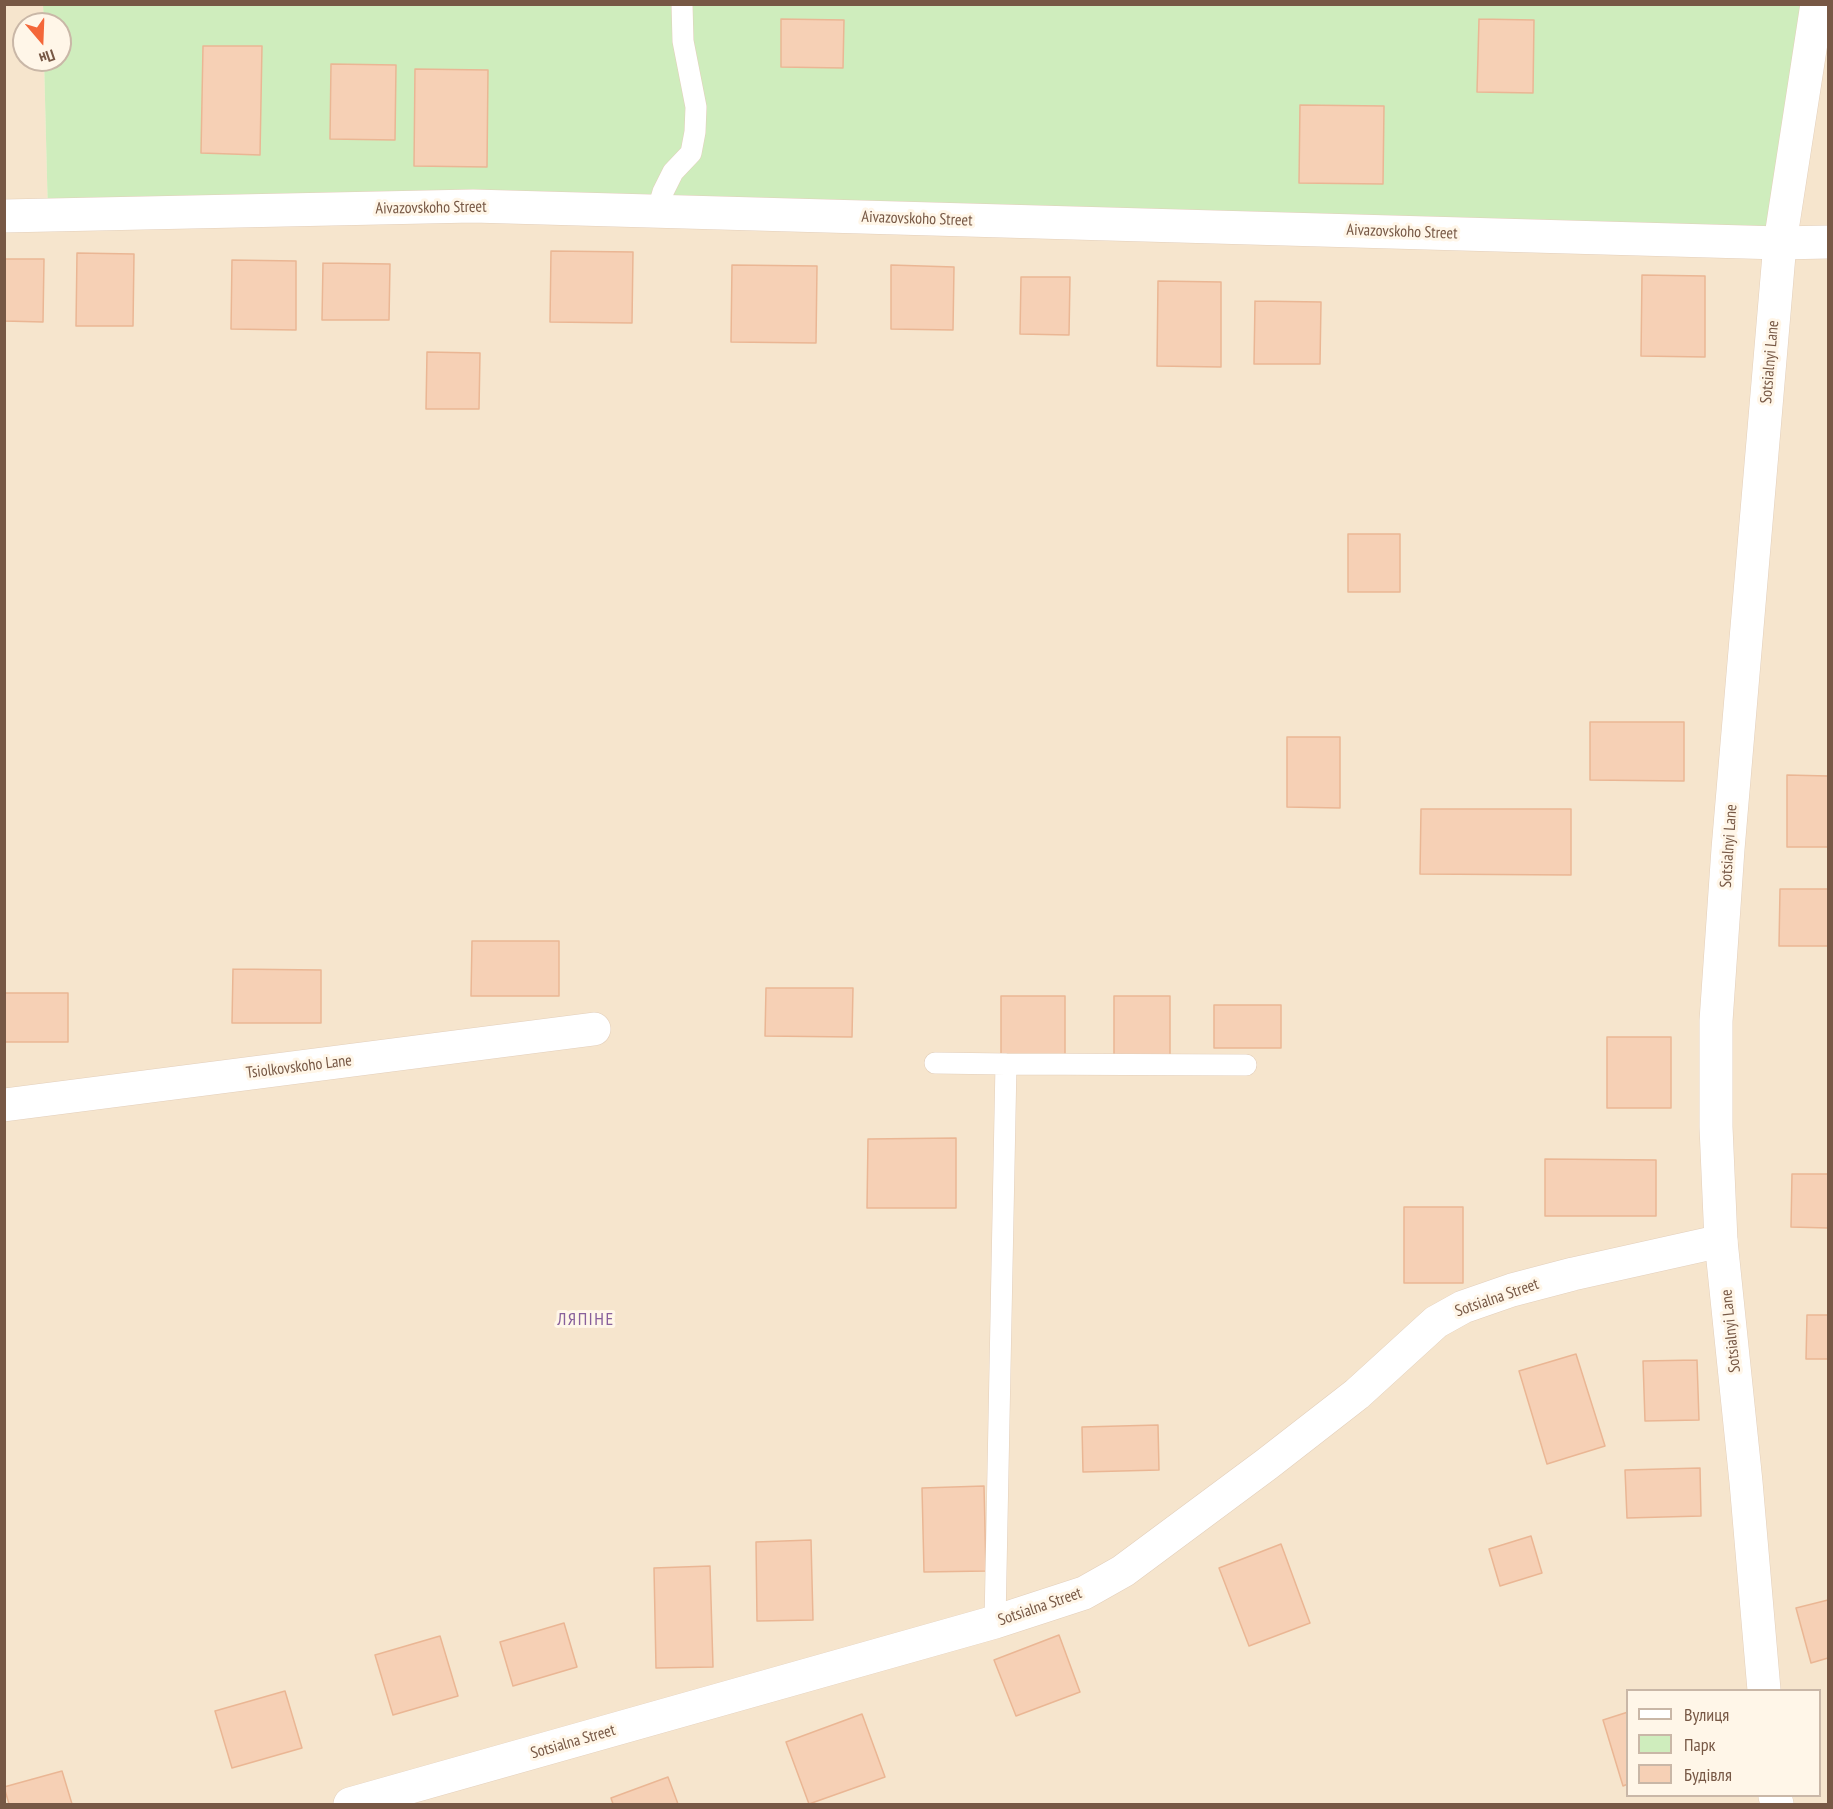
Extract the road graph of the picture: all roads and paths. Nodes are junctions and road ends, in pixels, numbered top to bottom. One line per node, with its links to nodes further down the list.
1 (682, 4): 3 (lane)
2 (1817, 4): 6 (street, Sotsialnyi Lane)
3 (657, 212): 4 (street, Aivazovskoho Street); 6 (street, Aivazovskoho Street)
4 (4, 216)
5 (1828, 242): 6 (street, Aivazovskoho Street)
6 (1780, 243): 12 (street, Sotsialnyi Lane)
7 (594, 1029): 11 (street, Tsiolkovskoho Lane)
8 (935, 1063): 9 (lane)
9 (1006, 1064): 10 (lane); 13 (lane)
10 (1246, 1065)
11 (4, 1105)
12 (1721, 1241): 13 (street, Sotsialna Street); 14 (street, Sotsialnyi Lane)
13 (995, 1622): 15 (street, Sotsialna Street)
14 (1764, 1689)
15 (350, 1804)

